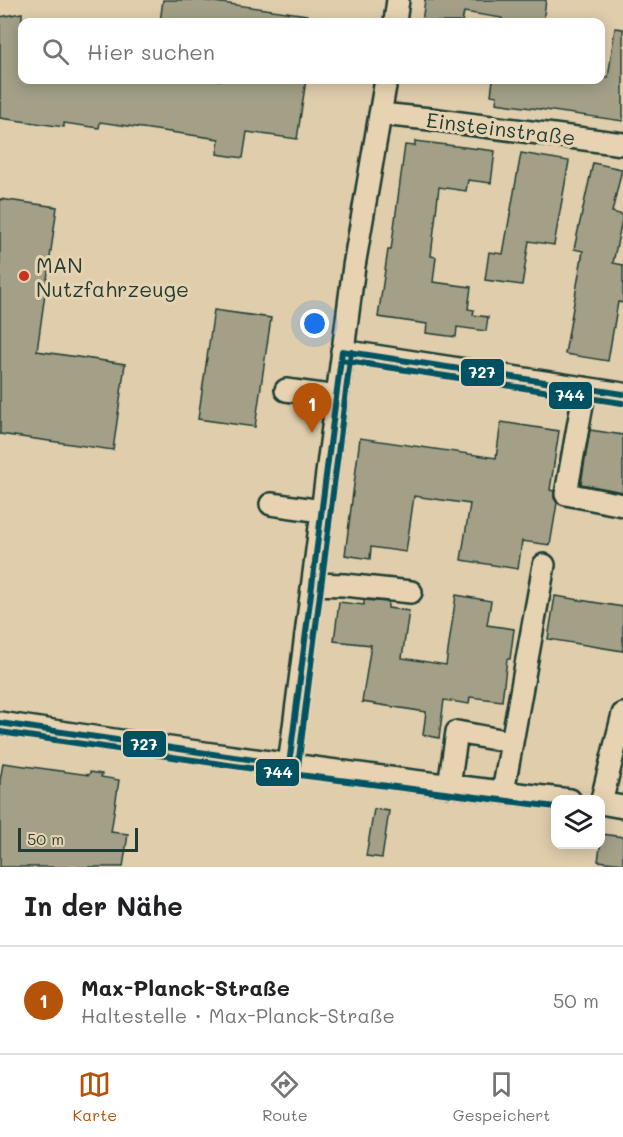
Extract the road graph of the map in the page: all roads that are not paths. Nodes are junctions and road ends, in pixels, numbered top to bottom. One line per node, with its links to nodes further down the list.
1 (398, 0): 2 (street)
2 (396, 18)
3 (385, 84): 4 (street)
4 (380, 114): 5 (street, Einsteinstraße); 6 (street)
5 (623, 144)
6 (342, 351): 7 (street); 10 (street)
7 (585, 388): 9 (street); 12 (street)
8 (286, 390): 10 (street)
9 (623, 394)
10 (337, 397): 13 (street)
11 (271, 504): 13 (street)
12 (623, 505)
13 (322, 511): 15 (street)
14 (544, 565): 19 (street)
15 (313, 585): 16 (street); 20 (street)
16 (411, 592)
17 (623, 714): 23 (street)
18 (0, 723): 20 (street)
19 (511, 742): 21 (street); 22 (street)
20 (289, 765): 21 (street)
21 (449, 786): 22 (street)
22 (503, 792): 24 (street)
23 (603, 795)
24 (551, 798)
25 (605, 804): 26 (street)
26 (623, 807)

